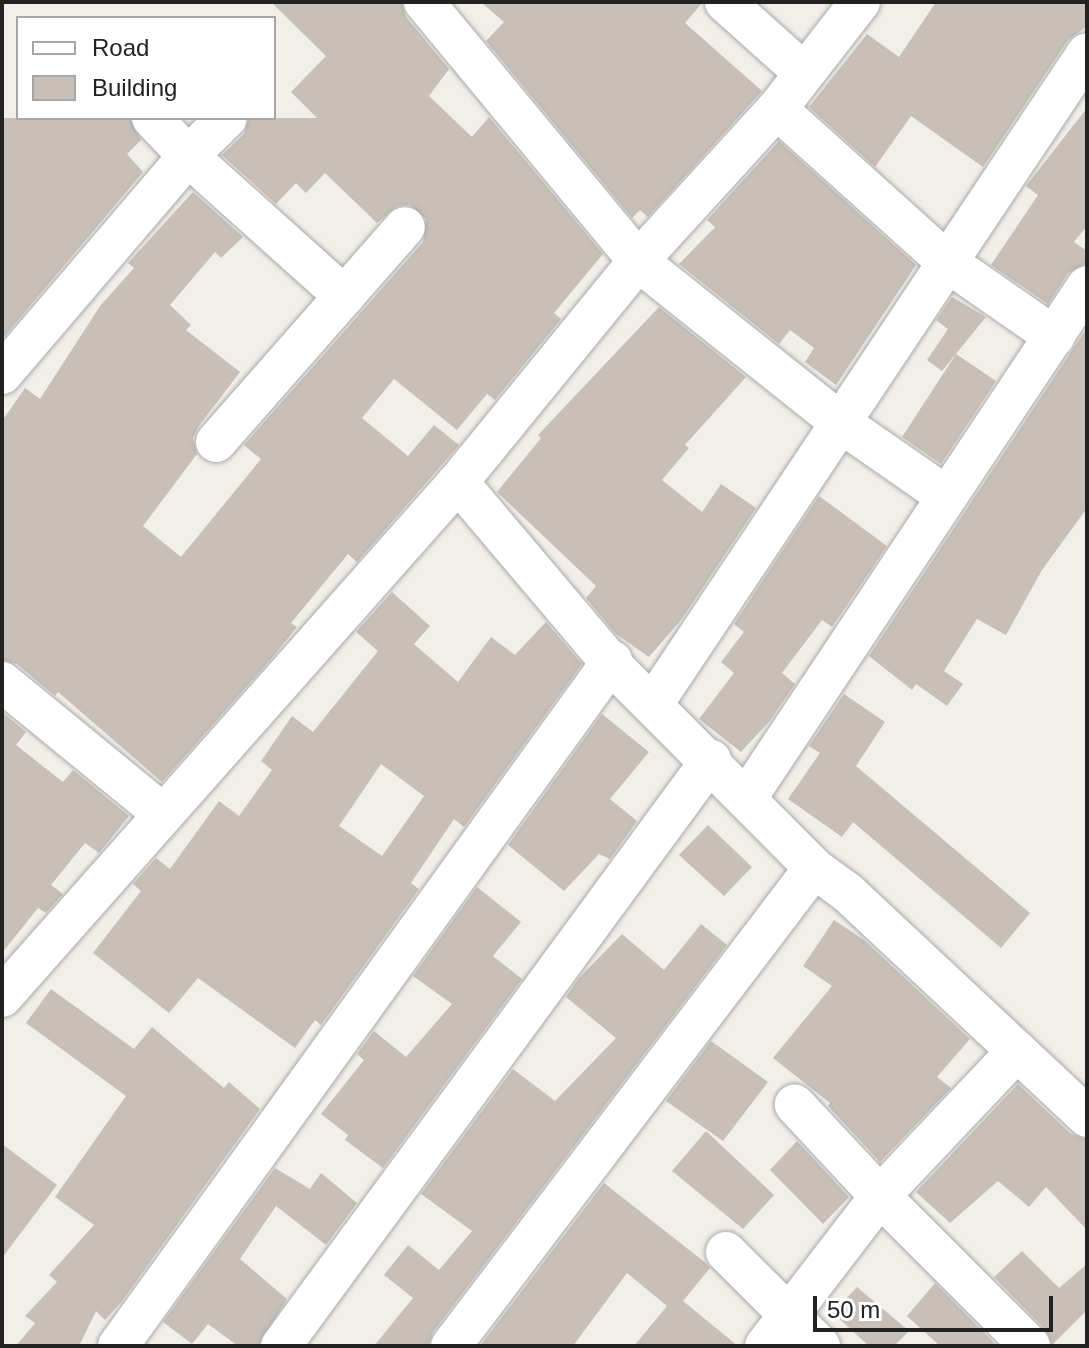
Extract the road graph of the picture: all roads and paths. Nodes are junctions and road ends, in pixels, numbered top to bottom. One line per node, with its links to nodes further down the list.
1 (424, 2): 11 (street)
2 (725, 2): 5 (street)
3 (860, 2): 5 (street)
4 (1087, 53): 12 (street)
5 (804, 73): 6 (street)
6 (777, 109): 11 (street); 12 (street)
7 (154, 120): 9 (street)
8 (225, 120): 9 (street)
9 (188, 156): 14 (street); 16 (street)
10 (405, 227): 14 (street)
11 (638, 261): 17 (street); 19 (street)
12 (947, 262): 15 (street); 17 (street)
13 (1087, 286): 15 (street)
14 (344, 296): 18 (street)
15 (1055, 337): 20 (street)
16 (2, 374)
17 (841, 423): 20 (street); 23 (street)
18 (216, 442)
19 (458, 482): 21 (street); 26 (street)
20 (946, 496): 25 (street)
21 (612, 661): 23 (street); 35 (street)
22 (2, 682): 26 (street)
23 (653, 704): 24 (street)
24 (711, 760): 25 (street); 36 (street)
25 (748, 796): 27 (street)
26 (162, 813): 28 (street)
27 (814, 868): 29 (street); 37 (street)
28 (4, 990)
29 (1017, 1051): 31 (street); 32 (street)
30 (795, 1105): 32 (street)
31 (1087, 1117)
32 (880, 1196): 34 (street); 39 (street)
33 (726, 1252): 34 (street)
34 (776, 1331): 38 (street)
35 (118, 1346)
36 (281, 1346)
37 (451, 1346)
38 (820, 1346)
39 (1030, 1346)

